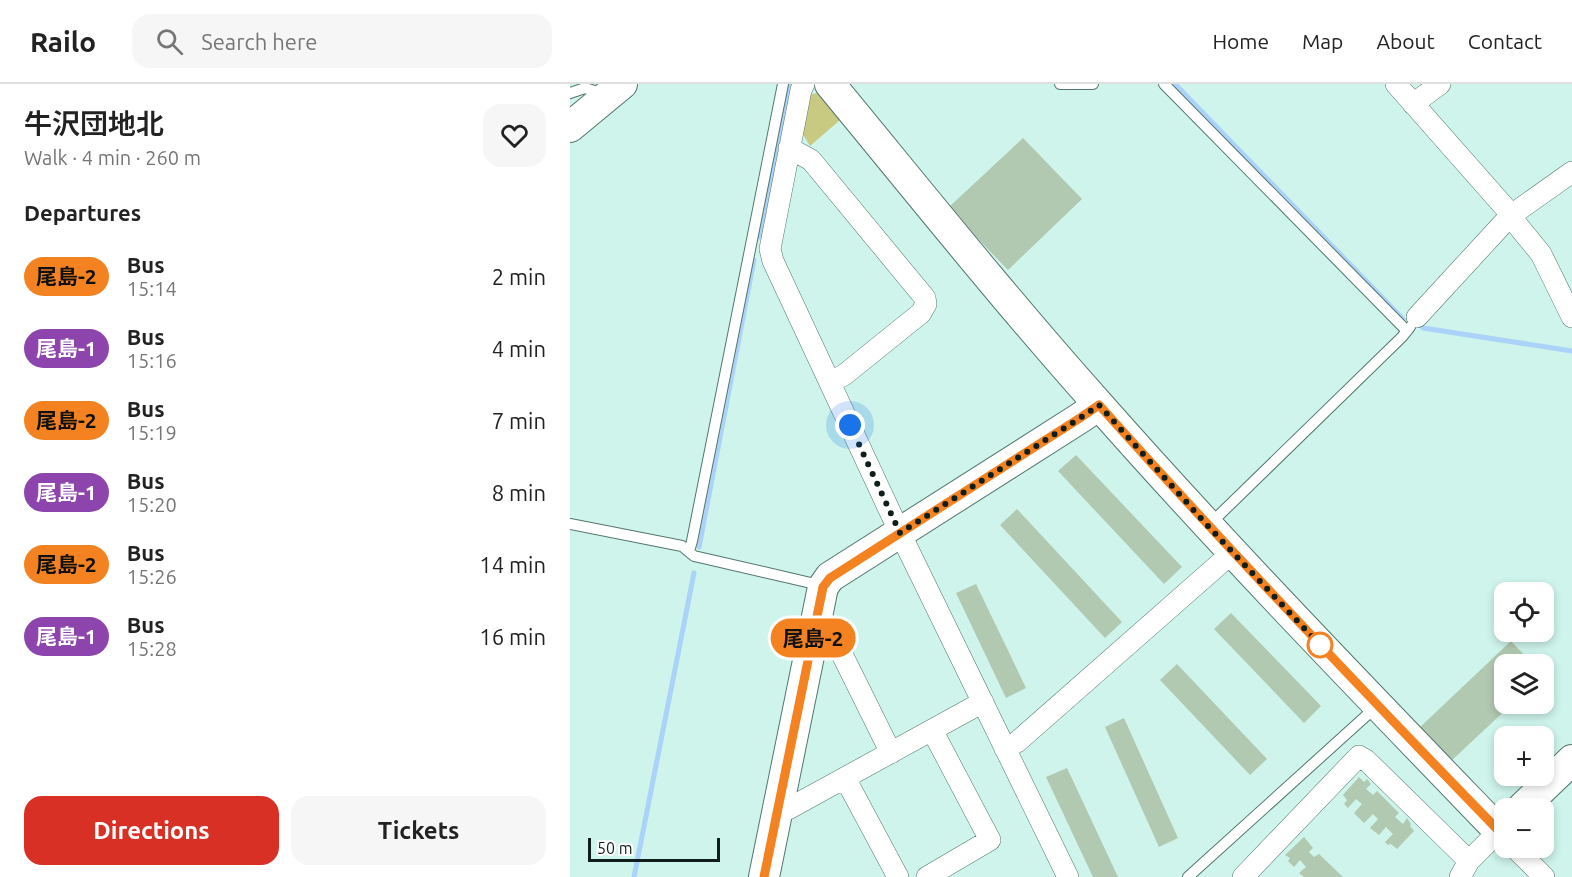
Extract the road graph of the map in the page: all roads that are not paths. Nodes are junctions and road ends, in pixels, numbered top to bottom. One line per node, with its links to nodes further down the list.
1 (783, 84): 23 (lane)
2 (804, 84): 13 (street)
3 (830, 84): 19 (street)
4 (1060, 84): 5 (lane)
5 (1093, 84)
6 (1164, 84): 17 (lane)
7 (1396, 84): 11 (street)
8 (1440, 84): 11 (street)
9 (615, 90): 10 (lane); 12 (street)
10 (570, 93)
11 (1413, 104): 15 (street)
12 (570, 127)
13 (789, 148): 18 (street); 18 (street)
14 (1572, 172): 15 (street)
15 (1510, 216): 16 (street); 17 (street)
16 (1572, 317)
17 (1412, 324): 21 (lane)
18 (831, 382): 22 (street)
19 (1099, 405): 21 (street); 22 (street)
20 (570, 524): 23 (lane)
21 (1208, 526): 24 (street)
22 (900, 533): 25 (street); 27 (street)
23 (689, 551): 25 (lane)
24 (1233, 552): 28 (street); 30 (street)
25 (823, 587): 26 (street)
26 (816, 620): 31 (street); 35 (street)
27 (983, 702): 29 (street); 30 (street)
28 (1377, 705): 36 (street); 44 (lane)
29 (932, 730): 31 (street); 42 (street)
30 (1005, 749): 43 (street)
31 (891, 753): 33 (street)
32 (1572, 760): 34 (street)
33 (845, 778): 35 (street); 41 (street)
34 (1532, 798)
35 (778, 807): 40 (street)
36 (1494, 823)
37 (1494, 845): 39 (street)
38 (1527, 858): 46 (street)
39 (1464, 869): 45 (street)
40 (764, 877)
41 (898, 877)
42 (927, 877)
43 (1068, 877)
44 (1188, 877)
45 (1242, 877)
46 (1544, 877)

